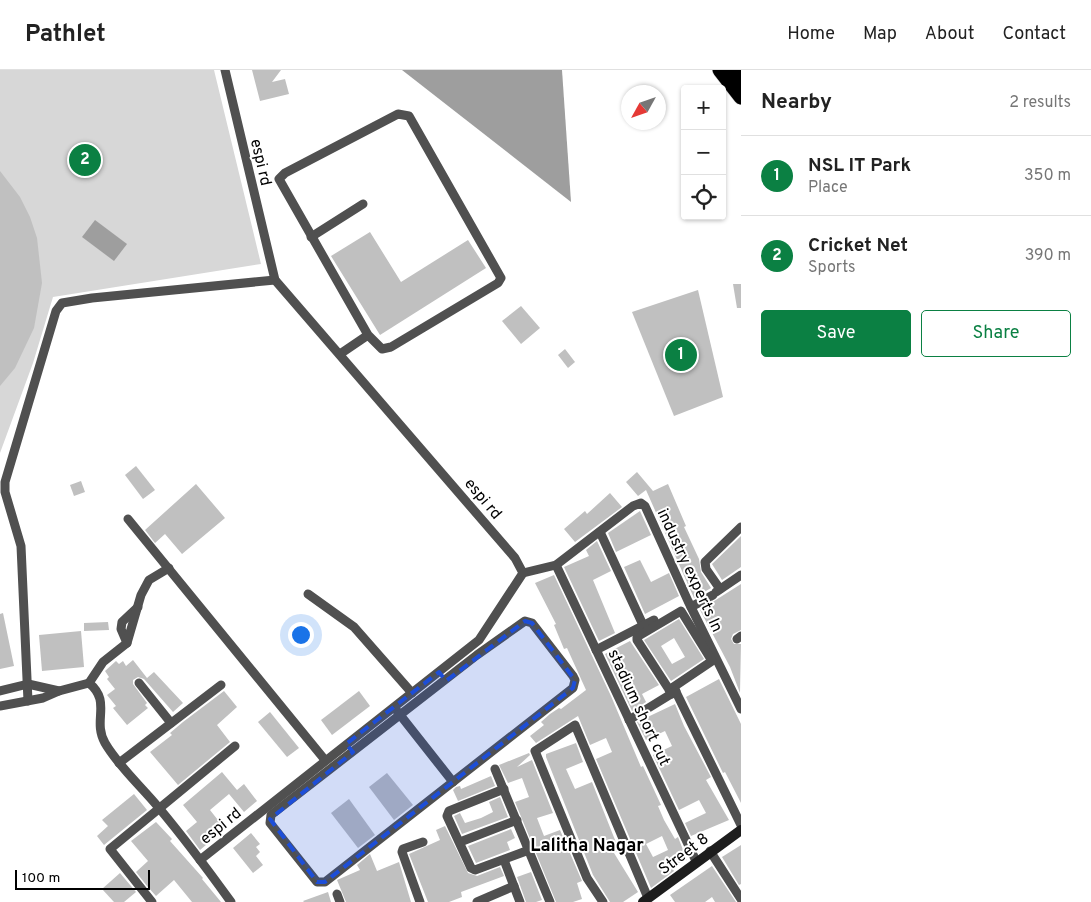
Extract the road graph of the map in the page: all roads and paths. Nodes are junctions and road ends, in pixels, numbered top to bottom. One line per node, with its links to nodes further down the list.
1 (225, 70): 8 (street, espi rd)
2 (720, 70): 5 (highway)
3 (735, 70): 4 (highway)
4 (741, 78)
5 (741, 97)
6 (363, 204): 7 (street)
7 (311, 237): 9 (street); 9 (street)
8 (275, 280): 10 (street, espi rd); 11 (street)
9 (368, 335): 10 (street)
10 (340, 354): 17 (street, espi rd)
11 (3, 481): 32 (street)
12 (128, 519): 16 (street)
13 (741, 528): 19 (street)
14 (600, 532): 15 (street); 21 (street, industry experts ln); 22 (street)
15 (556, 565): 17 (street); 25 (street, stadium short cut)
16 (169, 568): 30 (street); 49 (street)
17 (523, 572): 24 (street, espi rd)
18 (741, 575): 19 (street)
19 (716, 592): 21 (street)
20 (308, 594): 37 (street)
21 (689, 604): 22 (street); 27 (street, industry experts ln)
22 (643, 625): 23 (street)
23 (635, 634): 25 (street); 36 (street); 36 (street)
24 (471, 647): 26 (street); 28 (street, espi rd)
25 (596, 650): 43 (street, stadium short cut)
26 (477, 655): 29 (street); 53 (street)
27 (719, 665): 36 (street); 41 (street, industry experts ln)
28 (439, 672): 29 (street); 37 (street, espi rd)
29 (446, 681): 42 (street)
30 (89, 683): 35 (street); 51 (street)
31 (139, 683): 44 (street)
32 (28, 684): 34 (street); 35 (street); 38 (street)
33 (221, 684): 44 (street)
34 (0, 691)
35 (59, 691): 38 (street)
36 (672, 692): 43 (street); 57 (street)
37 (412, 694): 40 (street, espi rd)
38 (28, 701): 39 (street)
39 (0, 706)
40 (393, 707): 42 (street); 45 (street, espi rd)
41 (741, 709)
42 (400, 716): 48 (street); 53 (street)
43 (629, 720): 65 (street, stadium short cut)
44 (171, 724): 51 (street)
45 (346, 744): 47 (street, espi rd); 48 (street)
46 (235, 746): 55 (street)
47 (336, 752): 49 (street, espi rd); 50 (street)
48 (353, 752): 50 (street)
49 (325, 760): 63 (street, espi rd)
50 (343, 760): 53 (street)
51 (120, 764): 55 (street)
52 (495, 770): 54 (street)
53 (453, 782)
54 (504, 789): 56 (street); 60 (street)
55 (158, 808): 63 (street); 69 (street)
56 (517, 820): 60 (street); 61 (street)
57 (741, 825)
58 (741, 830): 62 (street, Street 8)
59 (423, 842): 71 (street)
60 (460, 842): 64 (street)
61 (529, 850): 64 (street); 74 (street)
62 (710, 851): 65 (street, Street 8); 67 (street)
63 (200, 860): 70 (street)
64 (504, 860): 66 (street)
65 (696, 861): 68 (street, Street 8)
66 (514, 886): 72 (street); 73 (street)
67 (741, 899)
68 (646, 900): 75 (street)
69 (152, 902)
70 (231, 902)
71 (420, 902)
72 (477, 902)
73 (520, 902)
74 (550, 902)
75 (603, 902)

